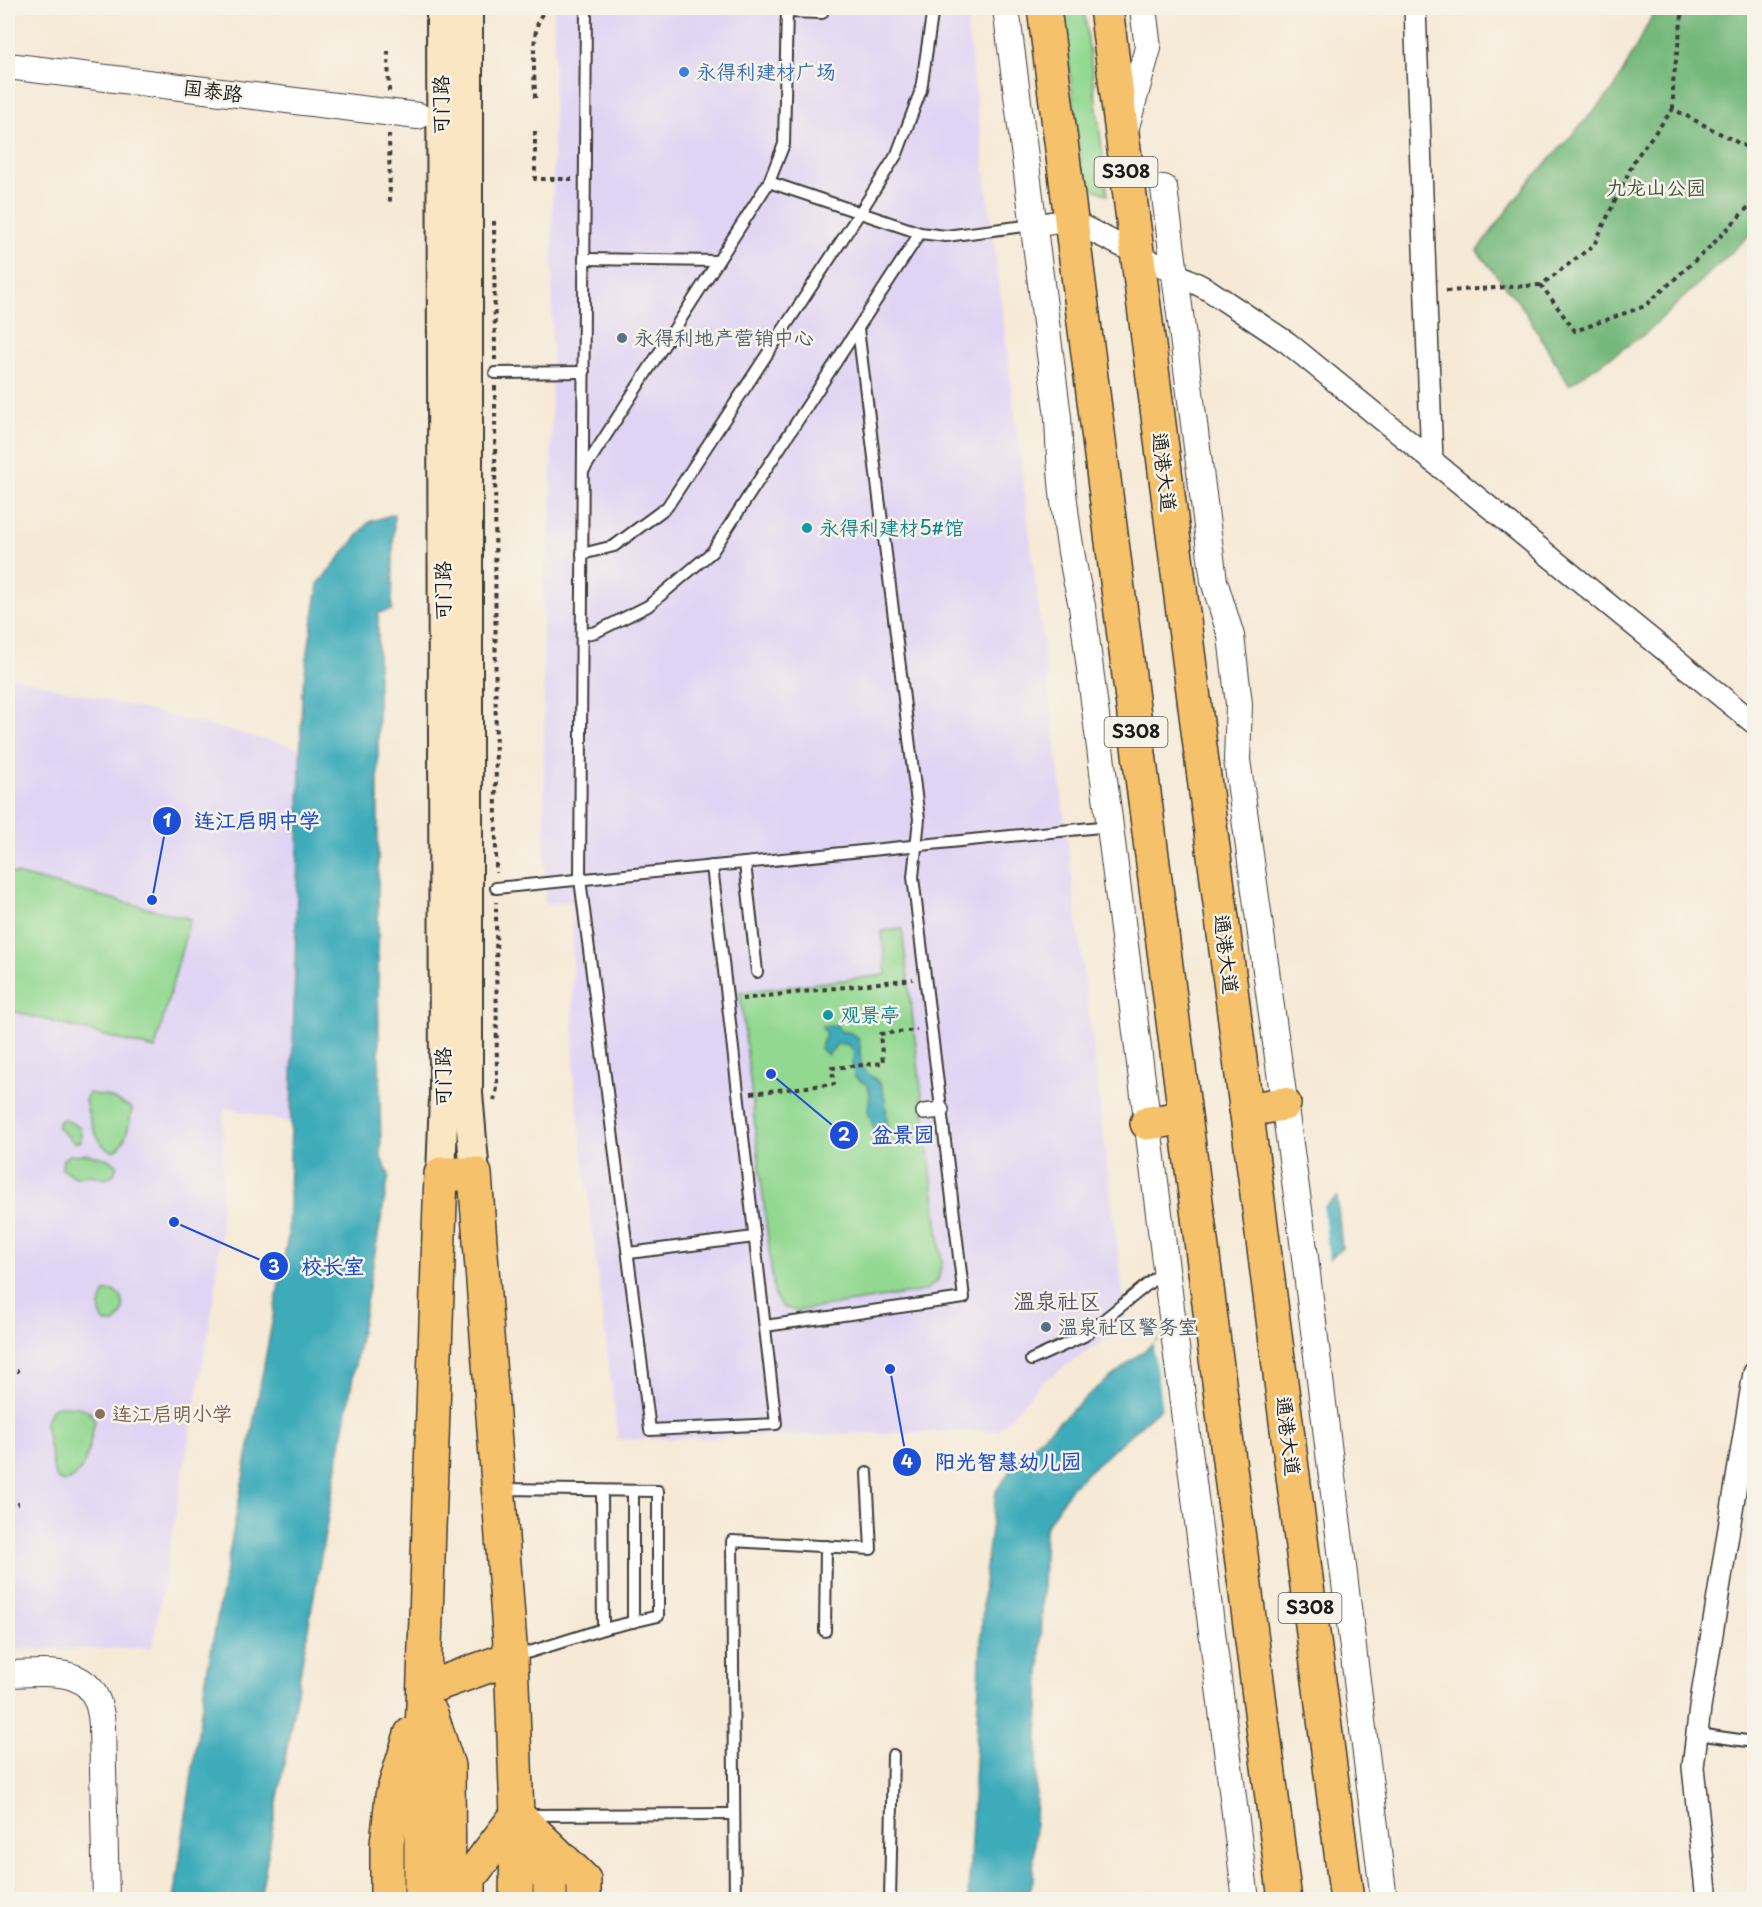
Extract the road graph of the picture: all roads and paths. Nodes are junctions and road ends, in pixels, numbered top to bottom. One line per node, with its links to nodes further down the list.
1 (441, 8): 67 (main road, 可门路)
2 (468, 8): 68 (main road, 可门路)
3 (549, 8): 18 (path)
4 (586, 8): 25 (lane)
5 (822, 8): 14 (lane)
6 (933, 8): 30 (lane)
7 (1006, 8): 33 (street)
8 (1044, 8): 32 (main road, S308)
9 (1106, 8): 23 (main road, 通港大道 / S308)
10 (1143, 8): 23 (street)
11 (1415, 8): 40 (street)
12 (1683, 8): 19 (path)
13 (787, 10): 14 (lane); 26 (lane)
14 (805, 10)
15 (388, 51): 17 (path)
16 (8, 66): 20 (street, 国泰路)
17 (389, 98)
18 (535, 98)
19 (1673, 110): 24 (path); 39 (path)
20 (418, 116)
21 (389, 130): 29 (path)
22 (535, 130): 25 (path)
23 (1122, 138): 35 (main road, 通港大道 / S308)
24 (1755, 151)
25 (585, 178): 36 (lane)
26 (769, 182): 30 (lane); 37 (lane)
27 (1164, 188): 38 (street)
28 (1755, 201): 39 (path)
29 (390, 202)
30 (858, 214): 34 (lane); 46 (lane)
31 (494, 220): 43 (path)
32 (1070, 220): 33 (street); 35 (street); 65 (main road, S308)
33 (1034, 225): 34 (lane); 49 (street)
34 (920, 233): 41 (lane)
35 (1136, 253): 38 (street); 63 (main road, 通港大道 / S308)
36 (584, 259): 37 (lane); 42 (lane)
37 (718, 261): 45 (lane)
38 (1174, 272): 44 (street); 60 (street)
39 (1541, 285): 40 (path)
40 (1425, 291): 44 (street)
41 (858, 329): 47 (lane); 50 (lane)
42 (584, 372): 43 (lane); 45 (lane)
43 (495, 373): 54 (path)
44 (1432, 461): 48 (street)
45 (583, 471): 46 (lane)
46 (582, 554): 47 (lane)
47 (582, 635): 53 (lane)
48 (1755, 723)
49 (1110, 826): 50 (lane); 66 (street)
50 (917, 846): 51 (lane); 56 (lane)
51 (745, 863): 52 (lane); 55 (lane)
52 (712, 866): 53 (lane); 57 (lane)
53 (580, 879): 54 (lane); 70 (lane)
54 (496, 888): 61 (path)
55 (757, 972)
56 (926, 978): 57 (path); 58 (lane)
57 (727, 1000): 59 (lane)
58 (932, 1028): 59 (path); 62 (lane)
59 (738, 1095): 69 (lane)
60 (1284, 1104): 63 (main road); 114 (street)
61 (491, 1109)
62 (942, 1110): 64 (street); 72 (lane)
63 (1246, 1110): 113 (main road, 通港大道 / S308)
64 (924, 1112)
65 (1185, 1118): 66 (main road); 112 (main road, S308)
66 (1147, 1123): 71 (street)
67 (441, 1174): 68 (main road); 89 (main road)
68 (475, 1174): 78 (main road)
69 (754, 1237): 70 (lane); 72 (lane)
70 (629, 1253): 72 (lane)
71 (1166, 1270): 73 (lane); 111 (street)
72 (765, 1326)
73 (1031, 1360)
74 (8, 1371): 75 (path)
75 (19, 1371)
76 (1755, 1373): 90 (street)
77 (867, 1473): 83 (lane)
78 (497, 1489): 79 (lane); 87 (main road)
79 (602, 1491): 80 (lane); 85 (lane)
80 (633, 1491): 84 (lane); 84 (lane)
81 (8, 1504): 82 (path)
82 (19, 1504)
83 (826, 1546): 86 (lane); 93 (lane)
84 (633, 1622): 85 (lane)
85 (603, 1629): 87 (lane)
86 (825, 1631)
87 (511, 1658): 89 (main road); 94 (main road)
88 (8, 1674): 95 (street)
89 (424, 1689): 96 (main road); 97 (main road); 98 (main road); 99 (main road); 100 (main road)
90 (1697, 1734): 91 (lane); 115 (street)
91 (1755, 1742)
92 (893, 1755): 110 (lane)
93 (734, 1814): 94 (lane); 109 (lane)
94 (517, 1815): 101 (main road); 102 (main road); 103 (main road); 104 (main road); 105 (main road); 106 (main road); 107 (main road); 108 (main road)
95 (106, 1899)
96 (387, 1899)
97 (405, 1899)
98 (421, 1899)
99 (435, 1899)
100 (449, 1899)
101 (469, 1899)
102 (485, 1899)
103 (499, 1899)
104 (516, 1899)
105 (532, 1899)
106 (550, 1899)
107 (567, 1899)
108 (584, 1899)
109 (735, 1899)
110 (890, 1899)
111 (1246, 1899)
112 (1285, 1899)
113 (1347, 1899)
114 (1384, 1899)
115 (1707, 1899)

